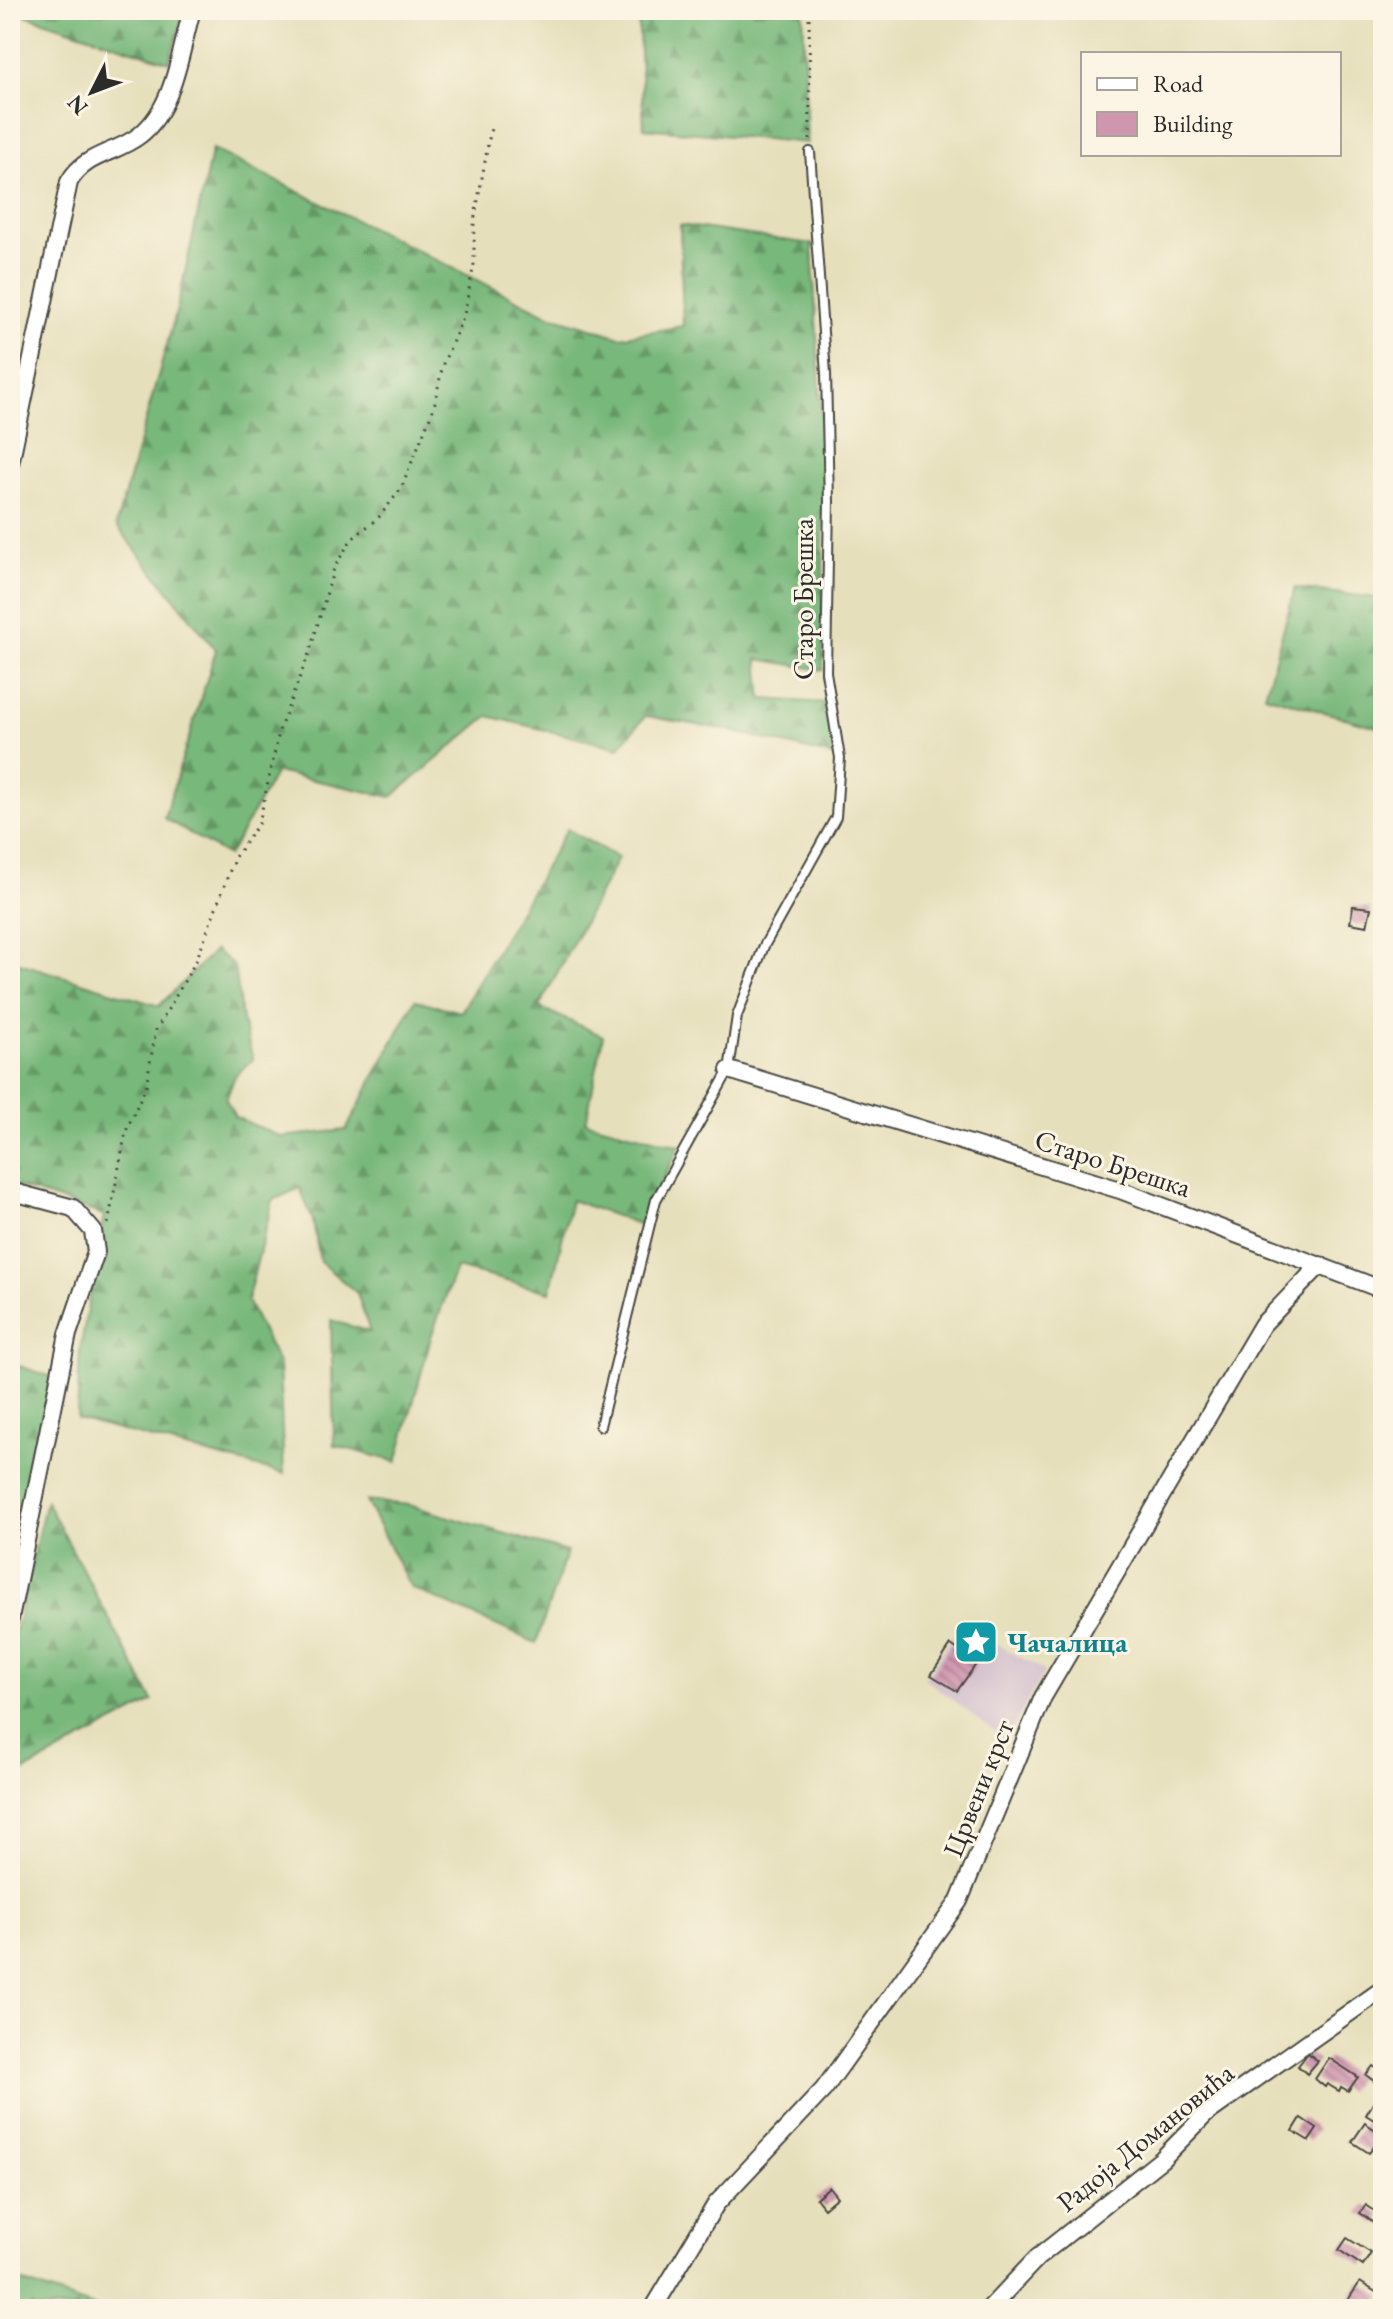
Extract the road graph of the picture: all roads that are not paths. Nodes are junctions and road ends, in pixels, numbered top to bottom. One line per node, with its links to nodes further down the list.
1 (192, 10): 3 (street)
2 (810, 152): 4 (lane, Старо Брешка)
3 (10, 464)
4 (729, 1070): 6 (street, Старо Брешка); 8 (lane, Старо Брешка)
5 (10, 1191): 9 (street)
6 (1320, 1265): 7 (street, Старо Брешка); 11 (street, Црвени крст)
7 (1383, 1290)
8 (600, 1426)
9 (10, 1619)
10 (1383, 1989): 12 (street, Радоја Домановића)
11 (653, 2309)
12 (989, 2309)

